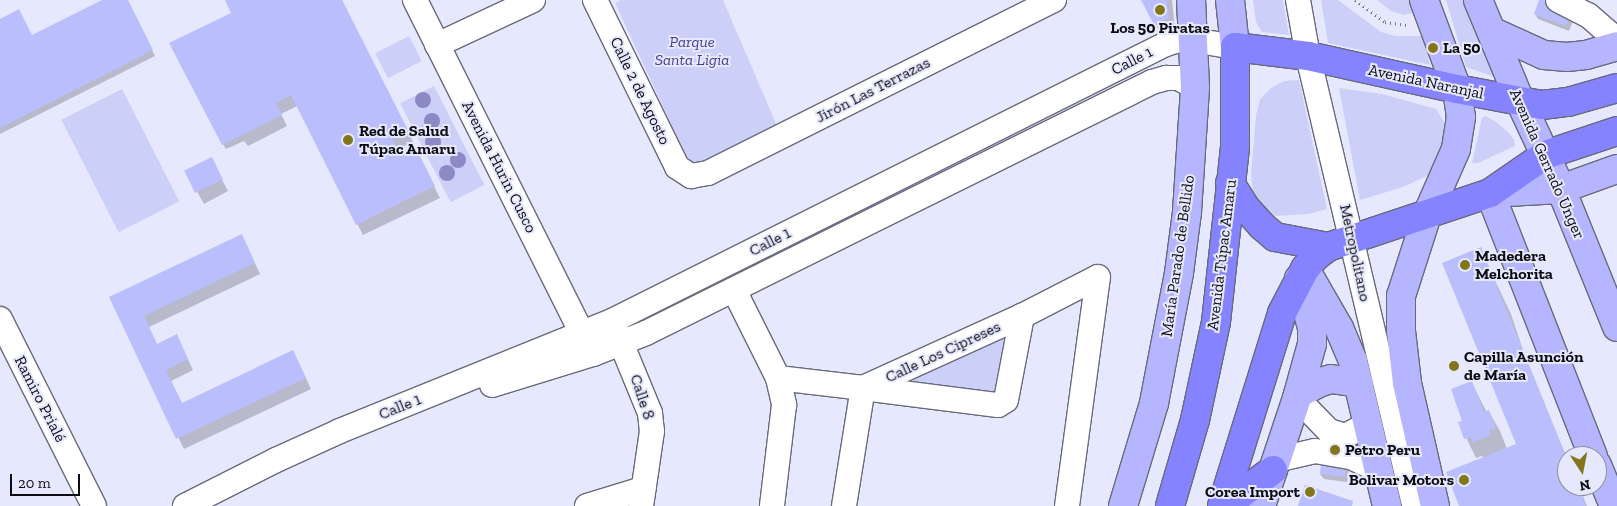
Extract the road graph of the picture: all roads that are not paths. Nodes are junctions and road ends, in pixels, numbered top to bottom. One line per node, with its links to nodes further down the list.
1 (414, 0): 15 (street, Avenida Hurin Cusco)
2 (533, 0): 15 (street)
3 (595, 0): 26 (street, Calle 2 de Agosto)
4 (1054, 0): 10 (street, Jirón Las Terrazas)
5 (1190, 0): 13 (main road, María Parado de Bellido)
6 (1230, 0): 17 (main road, Avenida Túpac Amaru)
7 (1298, 0): 18 (street, Metropolitano)
8 (1478, 0): 12 (main road, Avenida Gerrado Unger)
9 (1558, 0): 14 (street)
10 (1026, 6): 26 (street, Jirón Las Terrazas)
11 (1420, 12): 21 (main road)
12 (1491, 31): 16 (main road); 22 (main road, Avenida Gerrado Unger)
13 (1193, 40): 17 (street, Calle 1); 19 (main road, María Parado de Bellido); 37 (street, Calle 1)
14 (1617, 40)
15 (437, 45): 40 (street, Avenida Hurin Cusco)
16 (1617, 46)
17 (1235, 47): 18 (highway, Avenida Naranjal); 27 (highway, Avenida Túpac Amaru)
18 (1308, 56): 21 (highway, Avenida Naranjal); 32 (street, Metropolitano)
19 (1195, 88): 34 (street, Calle 1); 58 (main road, María Parado de Bellido)
20 (1617, 88): 22 (highway, Avenida Naranjal)
21 (1457, 90): 22 (highway, Avenida Naranjal); 30 (main road)
22 (1520, 101): 24 (main road, Avenida Gerrado Unger)
23 (1617, 131): 24 (highway)
24 (1545, 156): 28 (main road, Avenida Gerrado Unger); 29 (highway)
25 (1617, 170): 28 (main road)
26 (691, 176)
27 (1230, 183): 31 (highway); 59 (highway, Avenida Túpac Amaru)
28 (1561, 189): 29 (main road); 38 (main road, Avenida Gerrado Unger)
29 (1490, 193): 30 (highway); 46 (main road)
30 (1427, 215): 32 (highway); 47 (main road)
31 (1275, 237): 32 (highway); 33 (highway)
32 (1340, 243): 33 (highway); 63 (street, Metropolitano)
33 (1302, 274): 42 (main road); 44 (main road); 60 (highway)
34 (734, 290): 39 (street, Calle 1); 41 (street)
35 (1022, 316): 43 (street, Calle Los Cipreses); 43 (street); 57 (street, Calle Los Cipreses)
36 (0, 319): 52 (street, Ramiro Prialé)
37 (612, 321): 39 (street, Calle 8); 40 (street, Calle 1)
38 (1617, 327)
39 (622, 343): 40 (street, Calle 1); 51 (street, Calle 8)
40 (588, 344): 53 (street, Calle 1)
41 (778, 378): 43 (street); 55 (street)
42 (1359, 383): 44 (main road); 45 (main road)
43 (863, 388): 56 (street)
44 (1297, 396): 45 (street); 48 (main road)
45 (1342, 436): 48 (street); 49 (main road); 49 (street)
46 (1589, 446)
47 (1426, 462): 64 (main road); 65 (street)
48 (1275, 465): 60 (highway); 61 (main road)
49 (1379, 470): 62 (main road)
50 (1607, 489): 66 (main road)
51 (642, 497): 54 (street)
52 (94, 506)
53 (185, 506)
54 (588, 506)
55 (772, 506)
56 (844, 506)
57 (1068, 506)
58 (1123, 506)
59 (1170, 506)
60 (1224, 506)
61 (1261, 506)
62 (1387, 506)
63 (1414, 506)
64 (1435, 506)
65 (1443, 506)
66 (1614, 506)

